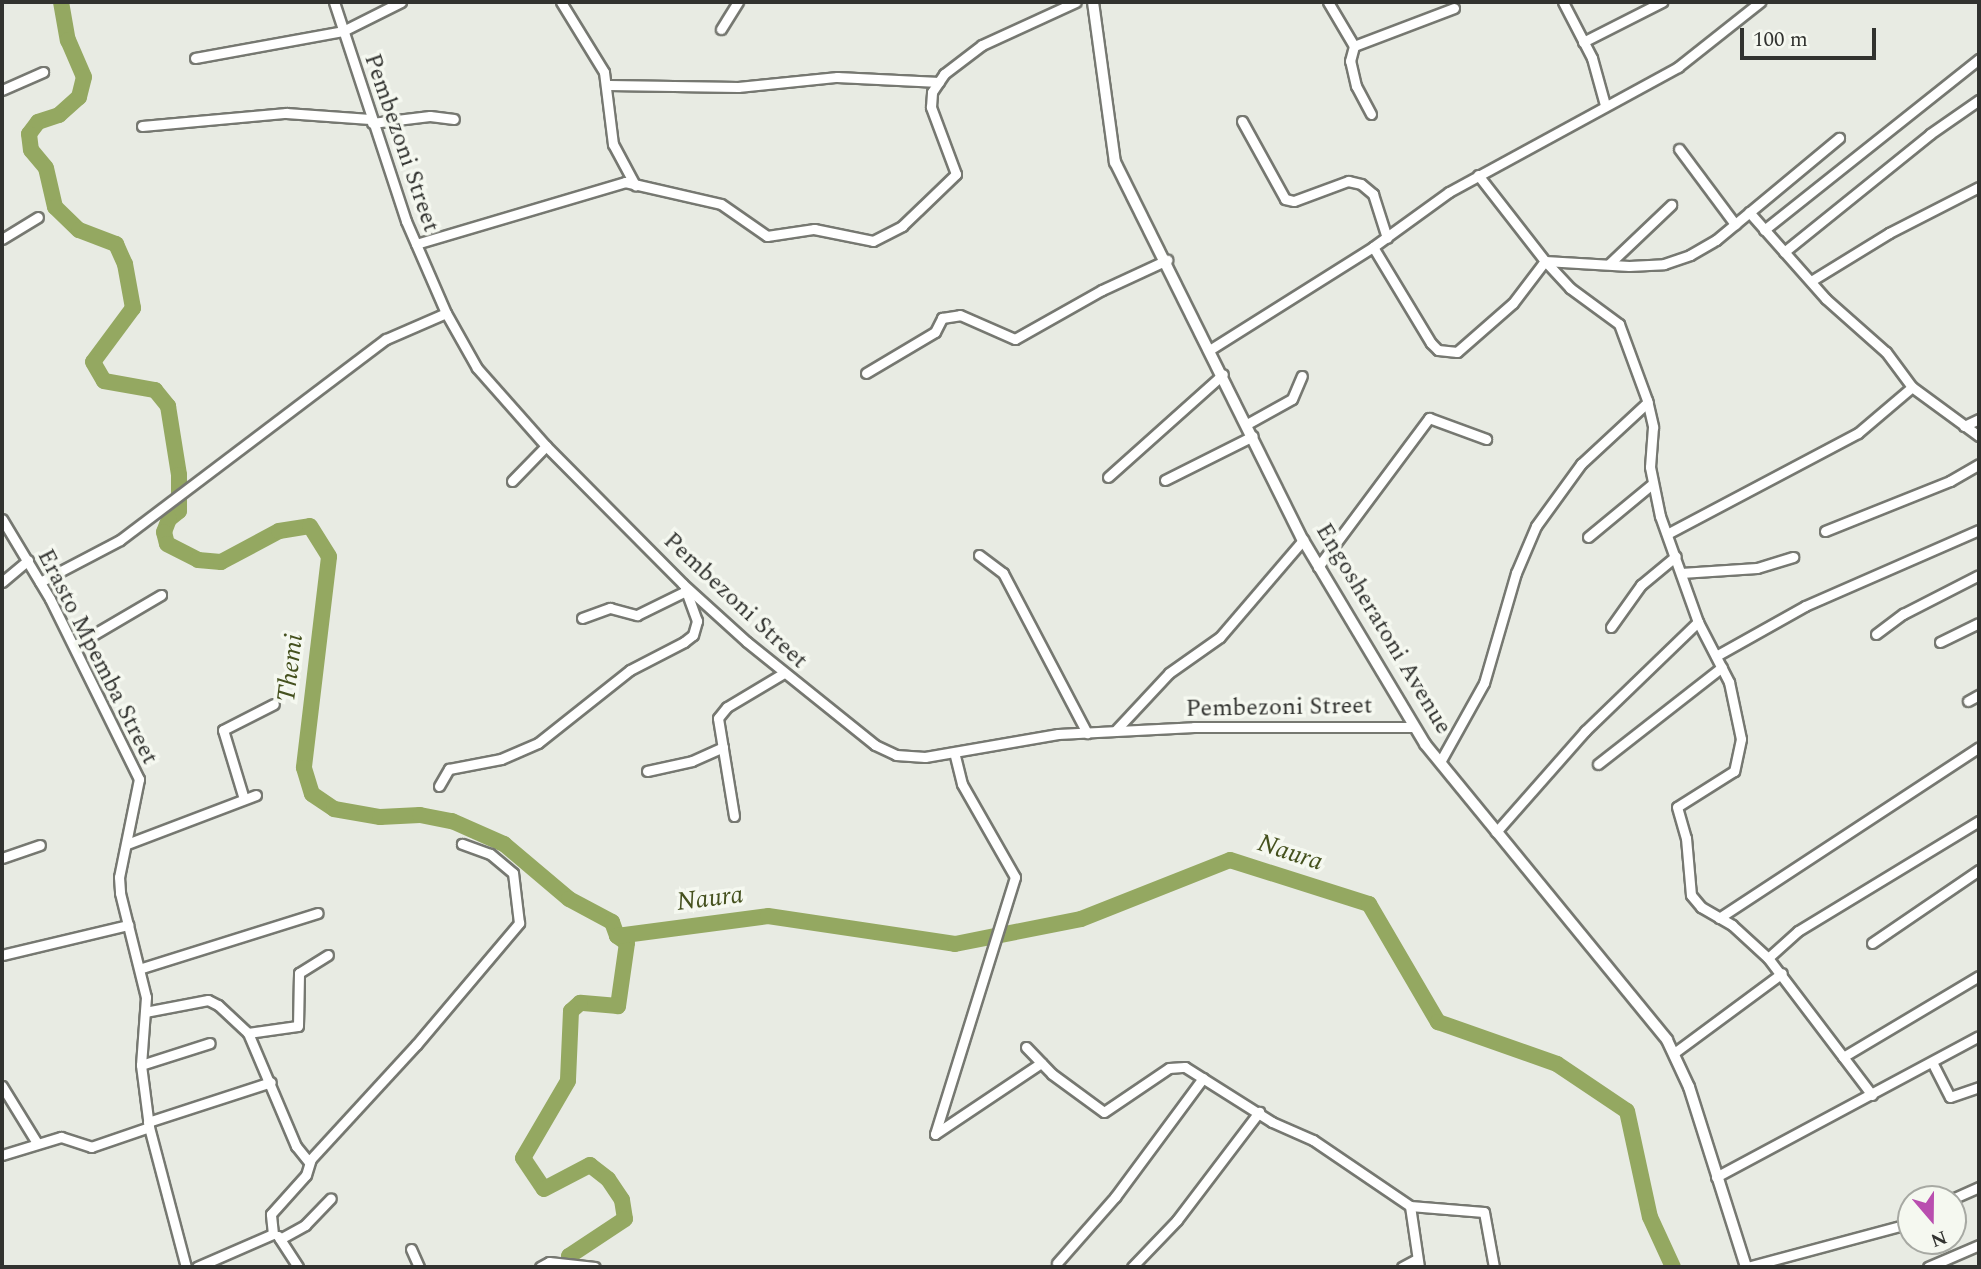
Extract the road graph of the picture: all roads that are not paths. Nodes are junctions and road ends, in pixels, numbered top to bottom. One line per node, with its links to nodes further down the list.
1 (334, 2): 14 (street, Pembezoni Street)
2 (401, 2): 14 (street)
3 (561, 2): 21 (street)
4 (738, 2): 13 (street)
5 (1076, 2): 20 (street)
6 (1093, 2): 45 (street, Engosheratoni Avenue)
7 (1328, 2): 16 (street)
8 (1563, 2): 15 (street)
9 (1662, 2): 11 (street)
10 (1760, 2): 24 (street)
11 (1643, 6): 15 (street)
12 (1454, 8): 16 (street)
13 (722, 29)
14 (343, 31): 17 (street); 27 (street, Pembezoni Street)
15 (1583, 42): 24 (street)
16 (1354, 46): 25 (street)
17 (195, 58)
18 (1979, 59): 39 (street)
19 (43, 72): 22 (street)
20 (939, 82): 21 (street); 33 (street)
21 (609, 85): 33 (street)
22 (2, 90)
23 (1979, 100): 44 (street)
24 (1605, 105): 32 (street)
25 (1371, 114)
26 (454, 119): 27 (street)
27 (371, 121): 29 (street); 42 (street, Pembezoni Street)
28 (1242, 121): 40 (street)
29 (142, 126)
30 (1839, 138): 36 (street)
31 (1679, 149): 38 (street)
32 (1478, 175): 40 (street); 46 (street)
33 (635, 185): 42 (street)
34 (1979, 187): 48 (street)
35 (1671, 205): 47 (street)
36 (1749, 212): 38 (street); 39 (street)
37 (38, 217): 41 (street)
38 (1735, 225): 47 (street)
39 (1764, 230): 44 (street)
40 (1387, 238): 43 (street)
41 (2, 239)
42 (416, 244): 49 (street, Pembezoni Street)
43 (1373, 247): 46 (street); 50 (street)
44 (1784, 252): 48 (street)
45 (1167, 260): 50 (street, Engosheratoni Avenue); 51 (street)
46 (1545, 261): 47 (street); 55 (street)
47 (1609, 264)
48 (1811, 281): 54 (street)
49 (446, 313): 62 (street, Pembezoni Street); 82 (street)
50 (1211, 349): 52 (street, Engosheratoni Avenue)
51 (866, 373)
52 (1223, 374): 57 (street, Engosheratoni Avenue); 64 (street)
53 (1302, 376): 57 (street)
54 (1912, 387): 58 (street); 71 (street)
55 (1648, 402): 67 (street); 104 (street)
56 (1979, 419): 58 (street)
57 (1247, 424): 59 (street, Engosheratoni Avenue)
58 (1964, 426): 60 (street)
59 (1253, 436): 65 (street); 73 (street, Engosheratoni Avenue)
60 (1979, 436)
61 (1486, 439): 78 (street)
62 (546, 446): 66 (street); 83 (street, Pembezoni Street)
63 (1979, 464): 70 (street)
64 (1108, 477)
65 (1165, 480)
66 (512, 481)
67 (1652, 484): 71 (street); 72 (street)
68 (2, 519): 77 (street, Erasto Mpemba Street)
69 (1979, 530): 92 (street)
70 (1825, 531)
71 (1667, 534): 75 (street)
72 (1588, 537)
73 (1303, 540): 78 (street, Engosheratoni Avenue); 99 (street)
74 (979, 555): 100 (street)
75 (1676, 556): 79 (street); 88 (street)
76 (1793, 557): 79 (street)
77 (28, 560): 81 (street); 82 (street, Erasto Mpemba Street)
78 (1318, 567): 98 (street, Engosheratoni Avenue)
79 (1681, 573): 86 (street)
80 (1979, 575): 89 (street)
81 (2, 582)
82 (40, 582): 91 (street, Erasto Mpemba Street)
83 (684, 587): 85 (street); 94 (street, Pembezoni Street); 107 (street)
84 (161, 595): 91 (street)
85 (582, 618)
86 (1698, 622): 92 (street); 112 (street)
87 (1979, 623): 90 (street)
88 (1611, 627)
89 (1875, 634)
90 (1940, 642)
91 (74, 646): 113 (street, Erasto Mpemba Street)
92 (1716, 656): 93 (street)
93 (1722, 667): 105 (street); 119 (street)
94 (784, 673): 101 (street); 103 (street, Pembezoni Street)
95 (1979, 695): 96 (street)
96 (1968, 701)
97 (274, 704): 109 (street)
98 (1413, 727): 99 (street, Pembezoni Street); 104 (street, Engosheratoni Avenue)
99 (1115, 731): 100 (street, Pembezoni Street)
100 (1087, 733): 103 (street, Pembezoni Street)
101 (723, 747): 106 (street); 110 (street)
102 (1979, 747): 119 (street)
103 (954, 753): 136 (street)
104 (1440, 762): 112 (street, Engosheratoni Avenue)
105 (1598, 764)
106 (647, 771)
107 (439, 786)
108 (256, 794): 109 (street)
109 (244, 799): 113 (street)
110 (734, 816)
111 (1979, 821): 124 (street)
112 (1496, 832): 133 (street, Engosheratoni Avenue)
113 (127, 844): 120 (street, Erasto Mpemba Street)
114 (462, 844): 147 (street)
115 (40, 845): 116 (street)
116 (2, 858)
117 (1979, 870): 121 (street)
118 (318, 913): 125 (street)
119 (1718, 918): 124 (street)
120 (128, 925): 122 (street); 125 (street, Erasto Mpemba Street)
121 (1872, 943)
122 (2, 955)
123 (328, 955): 129 (street)
124 (1769, 958): 126 (street)
125 (142, 968): 128 (street, Erasto Mpemba Street)
126 (1782, 973): 133 (street); 134 (street)
127 (1979, 976): 134 (street)
128 (145, 1012): 129 (street); 137 (street, Erasto Mpemba Street)
129 (248, 1033): 139 (street)
130 (1979, 1035): 135 (street)
131 (209, 1043): 137 (street)
132 (1026, 1047): 136 (street)
133 (1674, 1053): 148 (street, Engosheratoni Avenue)
134 (1843, 1057): 142 (street)
135 (1932, 1062): 141 (street); 142 (street)
136 (1041, 1063): 138 (street)
137 (141, 1065): 144 (street, Erasto Mpemba Street)
138 (1203, 1078): 143 (street); 155 (street)
139 (271, 1082): 144 (street); 147 (street)
140 (2, 1086): 145 (street)
141 (1979, 1087)
142 (1872, 1095): 148 (street)
143 (1259, 1112): 150 (street); 163 (street)
144 (148, 1124): 145 (street); 157 (street, Erasto Mpemba Street)
145 (37, 1143): 146 (street)
146 (2, 1155)
147 (309, 1162): 152 (street)
148 (1716, 1177): 166 (street, Engosheratoni Avenue)
149 (331, 1198): 152 (street)
150 (1410, 1206): 156 (street); 165 (street)
151 (1897, 1227): 166 (street)
152 (277, 1235): 158 (street); 159 (street)
153 (1979, 1245): 167 (street)
154 (411, 1249): 160 (street)
155 (1057, 1263)
156 (1418, 1263): 164 (street)
157 (186, 1267)
158 (197, 1267)
159 (298, 1267)
160 (419, 1267)
161 (540, 1267): 162 (street)
162 (595, 1267)
163 (1132, 1267)
164 (1402, 1267)
165 (1494, 1267)
166 (1746, 1267)
167 (1927, 1267)

